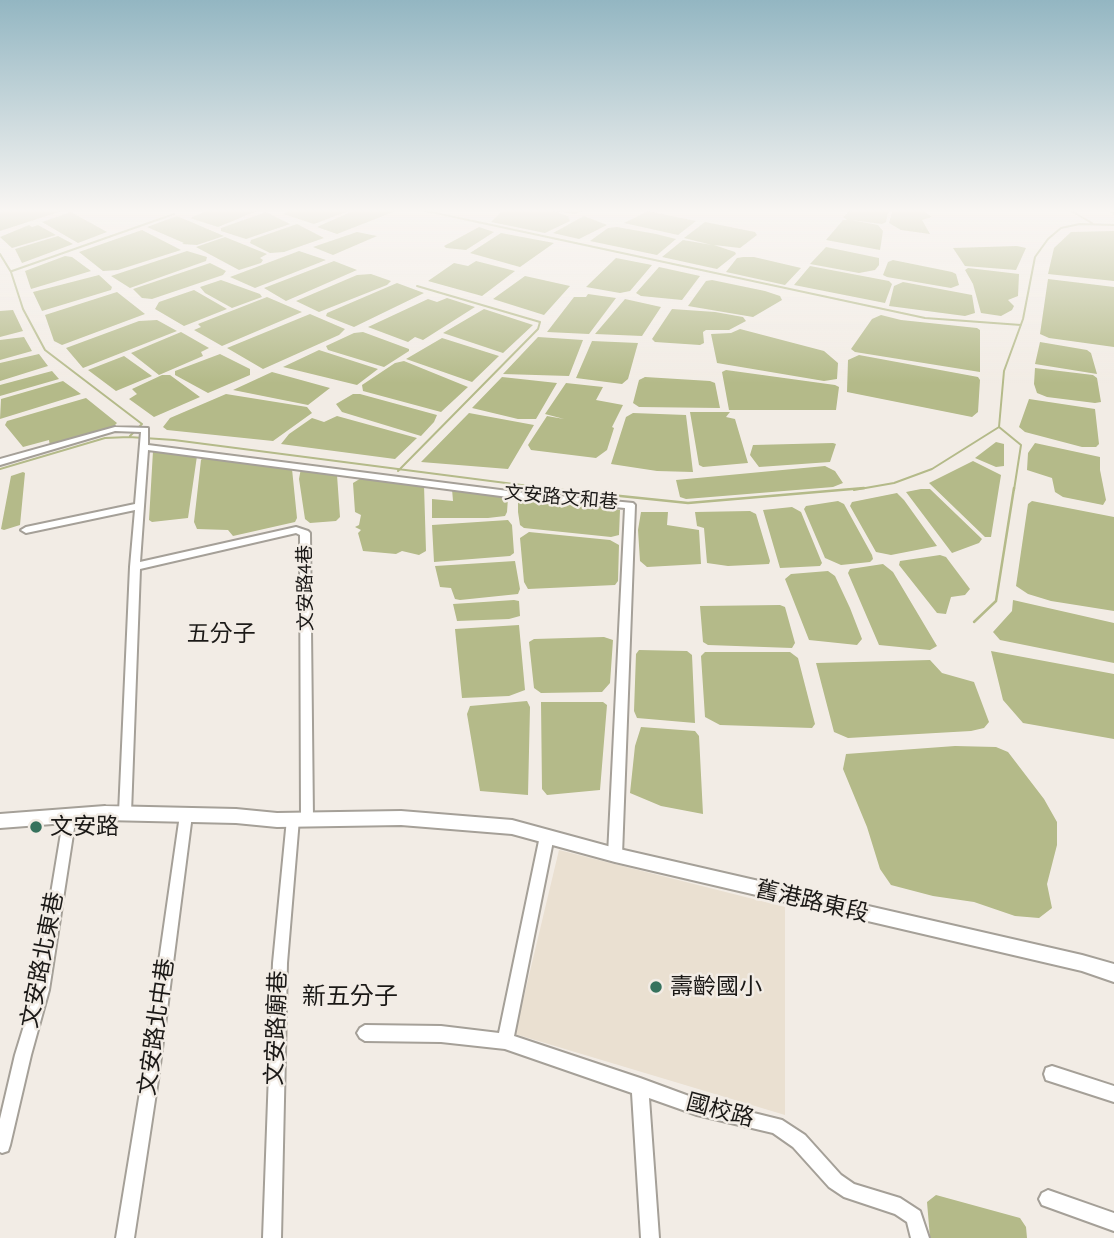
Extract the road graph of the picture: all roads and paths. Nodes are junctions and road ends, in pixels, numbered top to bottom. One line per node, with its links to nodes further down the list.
1 (142, 437): 2 (street); 3 (street); 12 (street, 文安路文和巷)
2 (0, 462)
3 (140, 506): 4 (street); 5 (street)
4 (26, 530)
5 (135, 567): 6 (street); 9 (street, 文安路4巷)
6 (125, 813): 7 (street); 8 (street)
7 (70, 815): 10 (street); 19 (street, 文安路北東巷)
8 (186, 815): 9 (street); 22 (street, 文安路北中巷)
9 (300, 819): 11 (street, 舊港路東段); 23 (street, 文安路廟巷)
10 (0, 821)
11 (548, 836): 12 (street, 舊港路東段); 15 (street)
12 (615, 855): 13 (street, 舊港路東段)
13 (1114, 973)
14 (365, 1033): 15 (street, 國校路)
15 (505, 1041): 17 (street, 國校路)
16 (1052, 1074): 18 (street)
17 (640, 1086): 24 (street); 25 (street, 國校路)
18 (1114, 1094)
19 (2, 1145)
20 (1048, 1199): 21 (street)
21 (1114, 1222)
22 (125, 1238)
23 (272, 1238)
24 (650, 1238)
25 (920, 1238)

